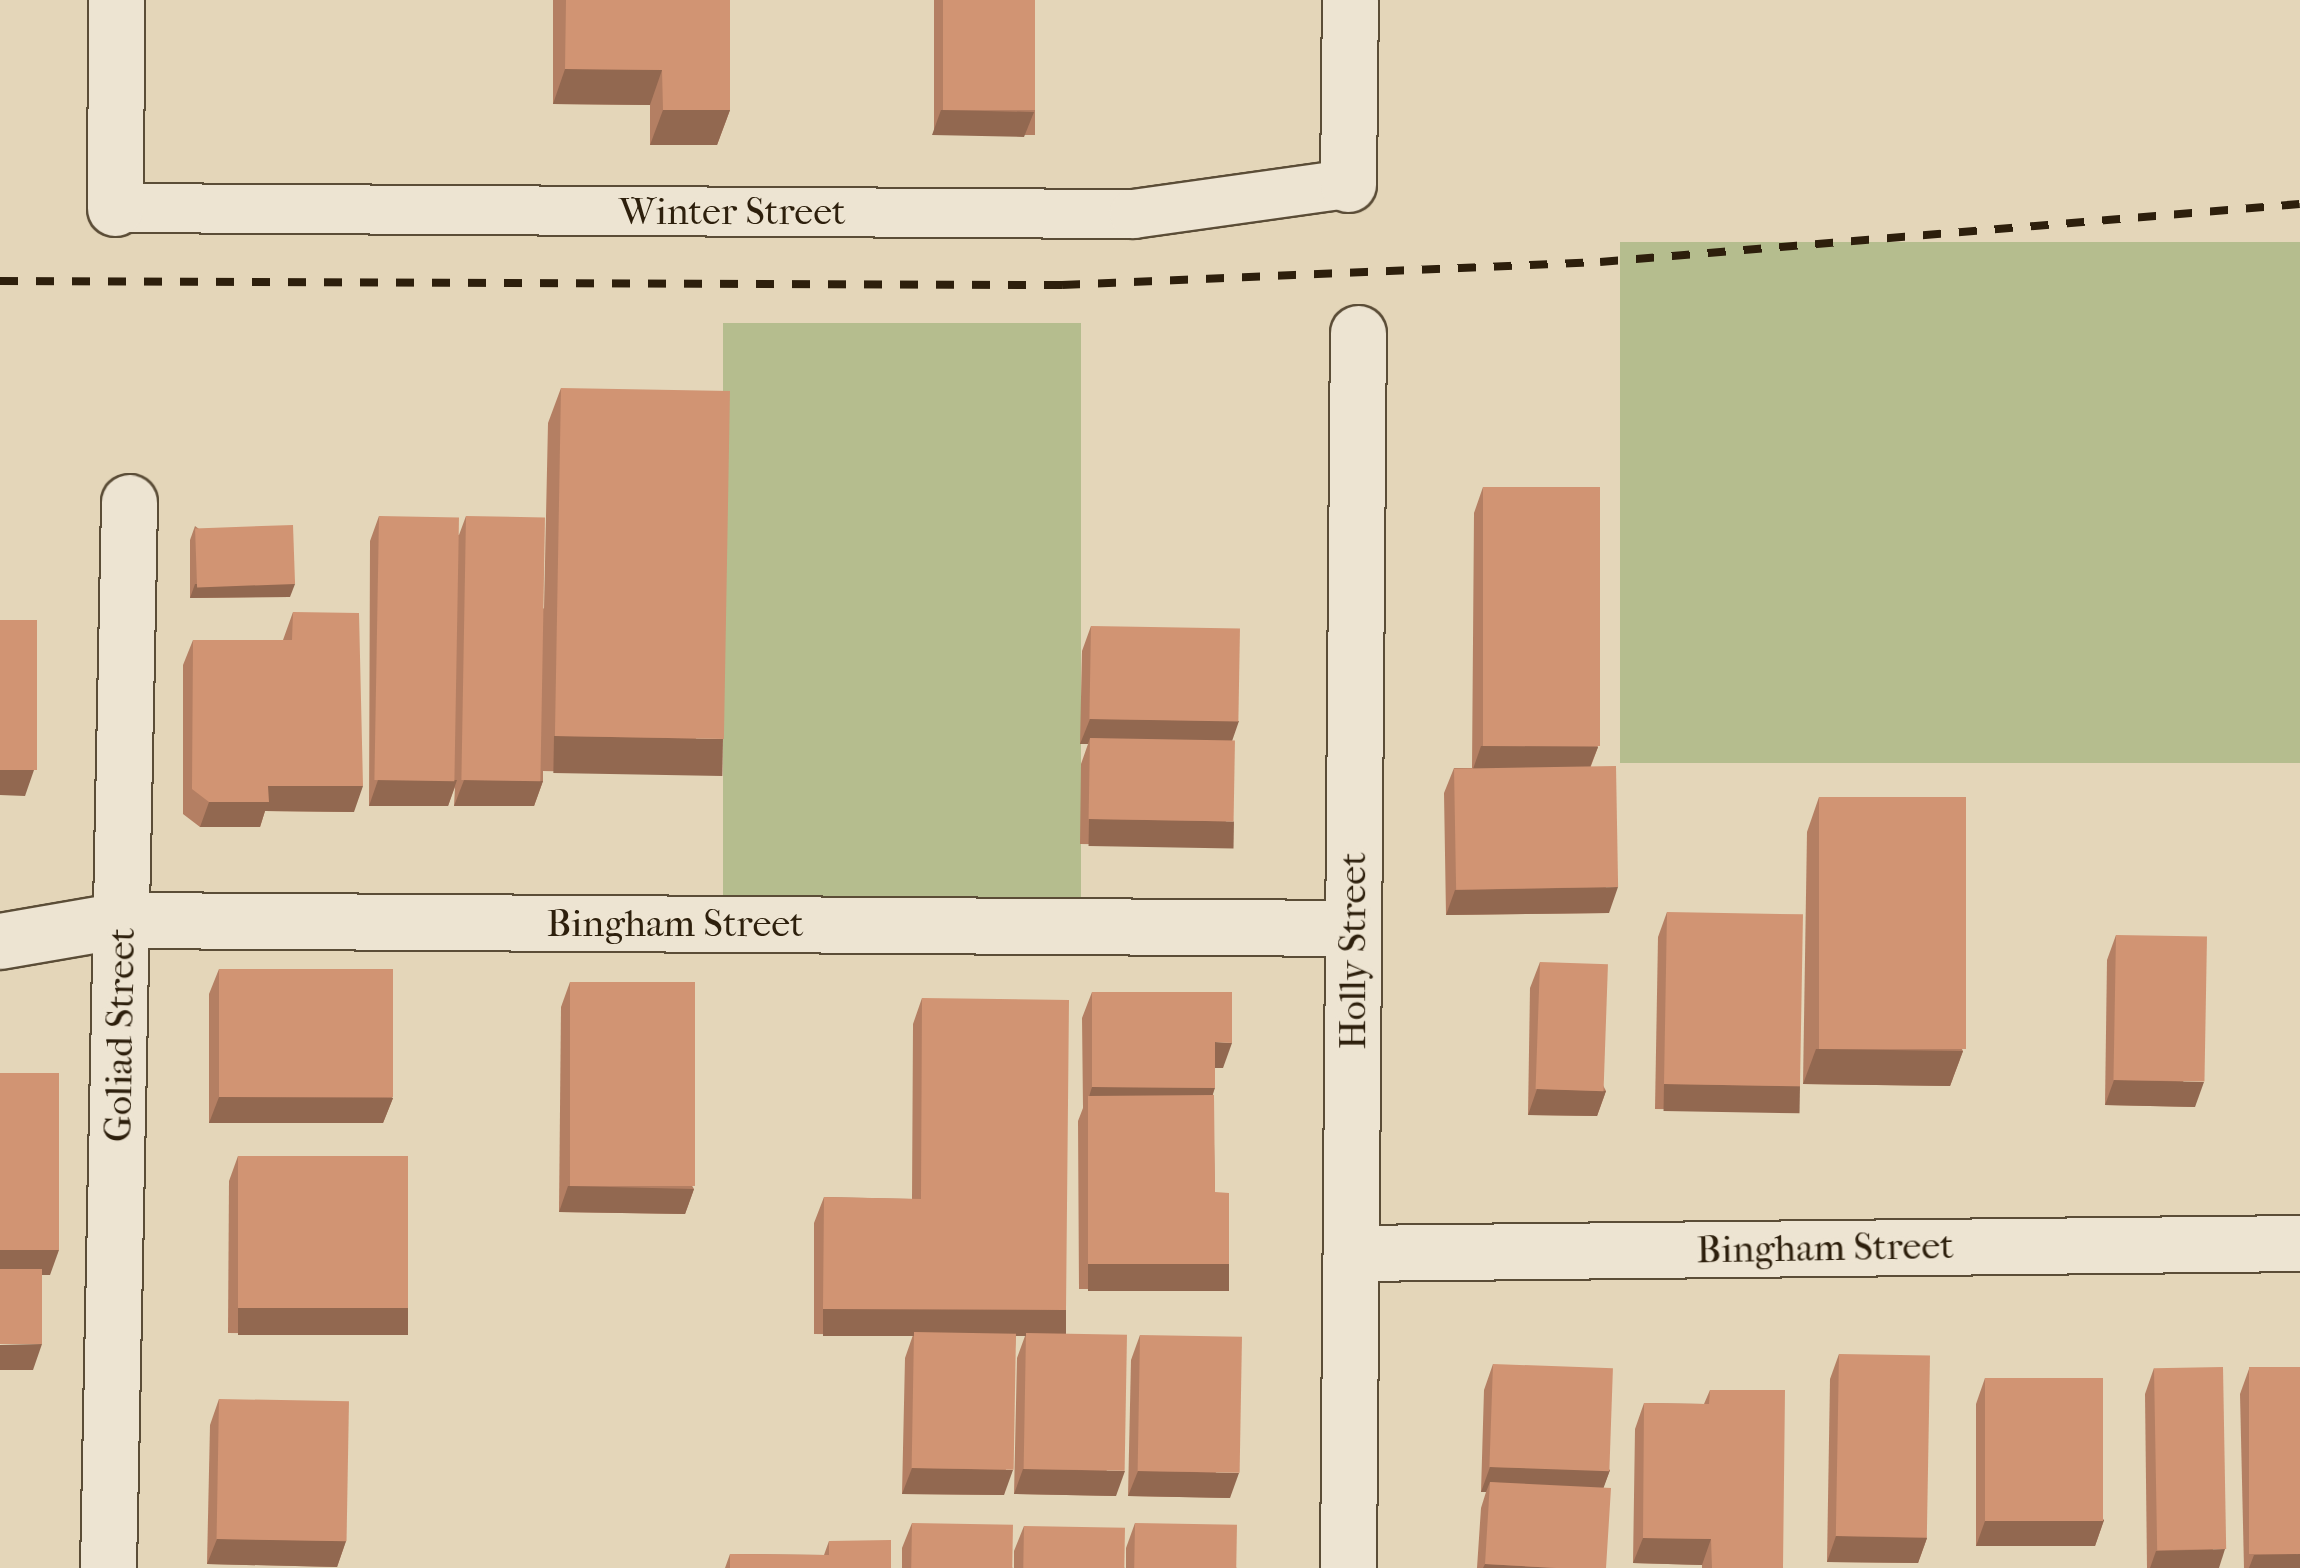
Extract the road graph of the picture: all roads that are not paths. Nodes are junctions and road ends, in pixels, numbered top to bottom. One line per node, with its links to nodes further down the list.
1 (116, 0): 4 (street)
2 (1350, 0): 3 (street)
3 (1348, 184): 4 (lane, Winter Street)
4 (114, 208)
5 (1358, 333): 8 (street, Holly Street)
6 (129, 502): 7 (street, Goliad Street)
7 (122, 920): 8 (street, Bingham Street); 9 (street, Bingham Street); 12 (street, Goliad Street)
8 (1353, 928): 11 (street, Holly Street)
9 (0, 941)
10 (2300, 1243): 11 (street, Bingham Street)
11 (1350, 1253): 13 (street, Holly Street)
12 (108, 1568)
13 (1348, 1568)

